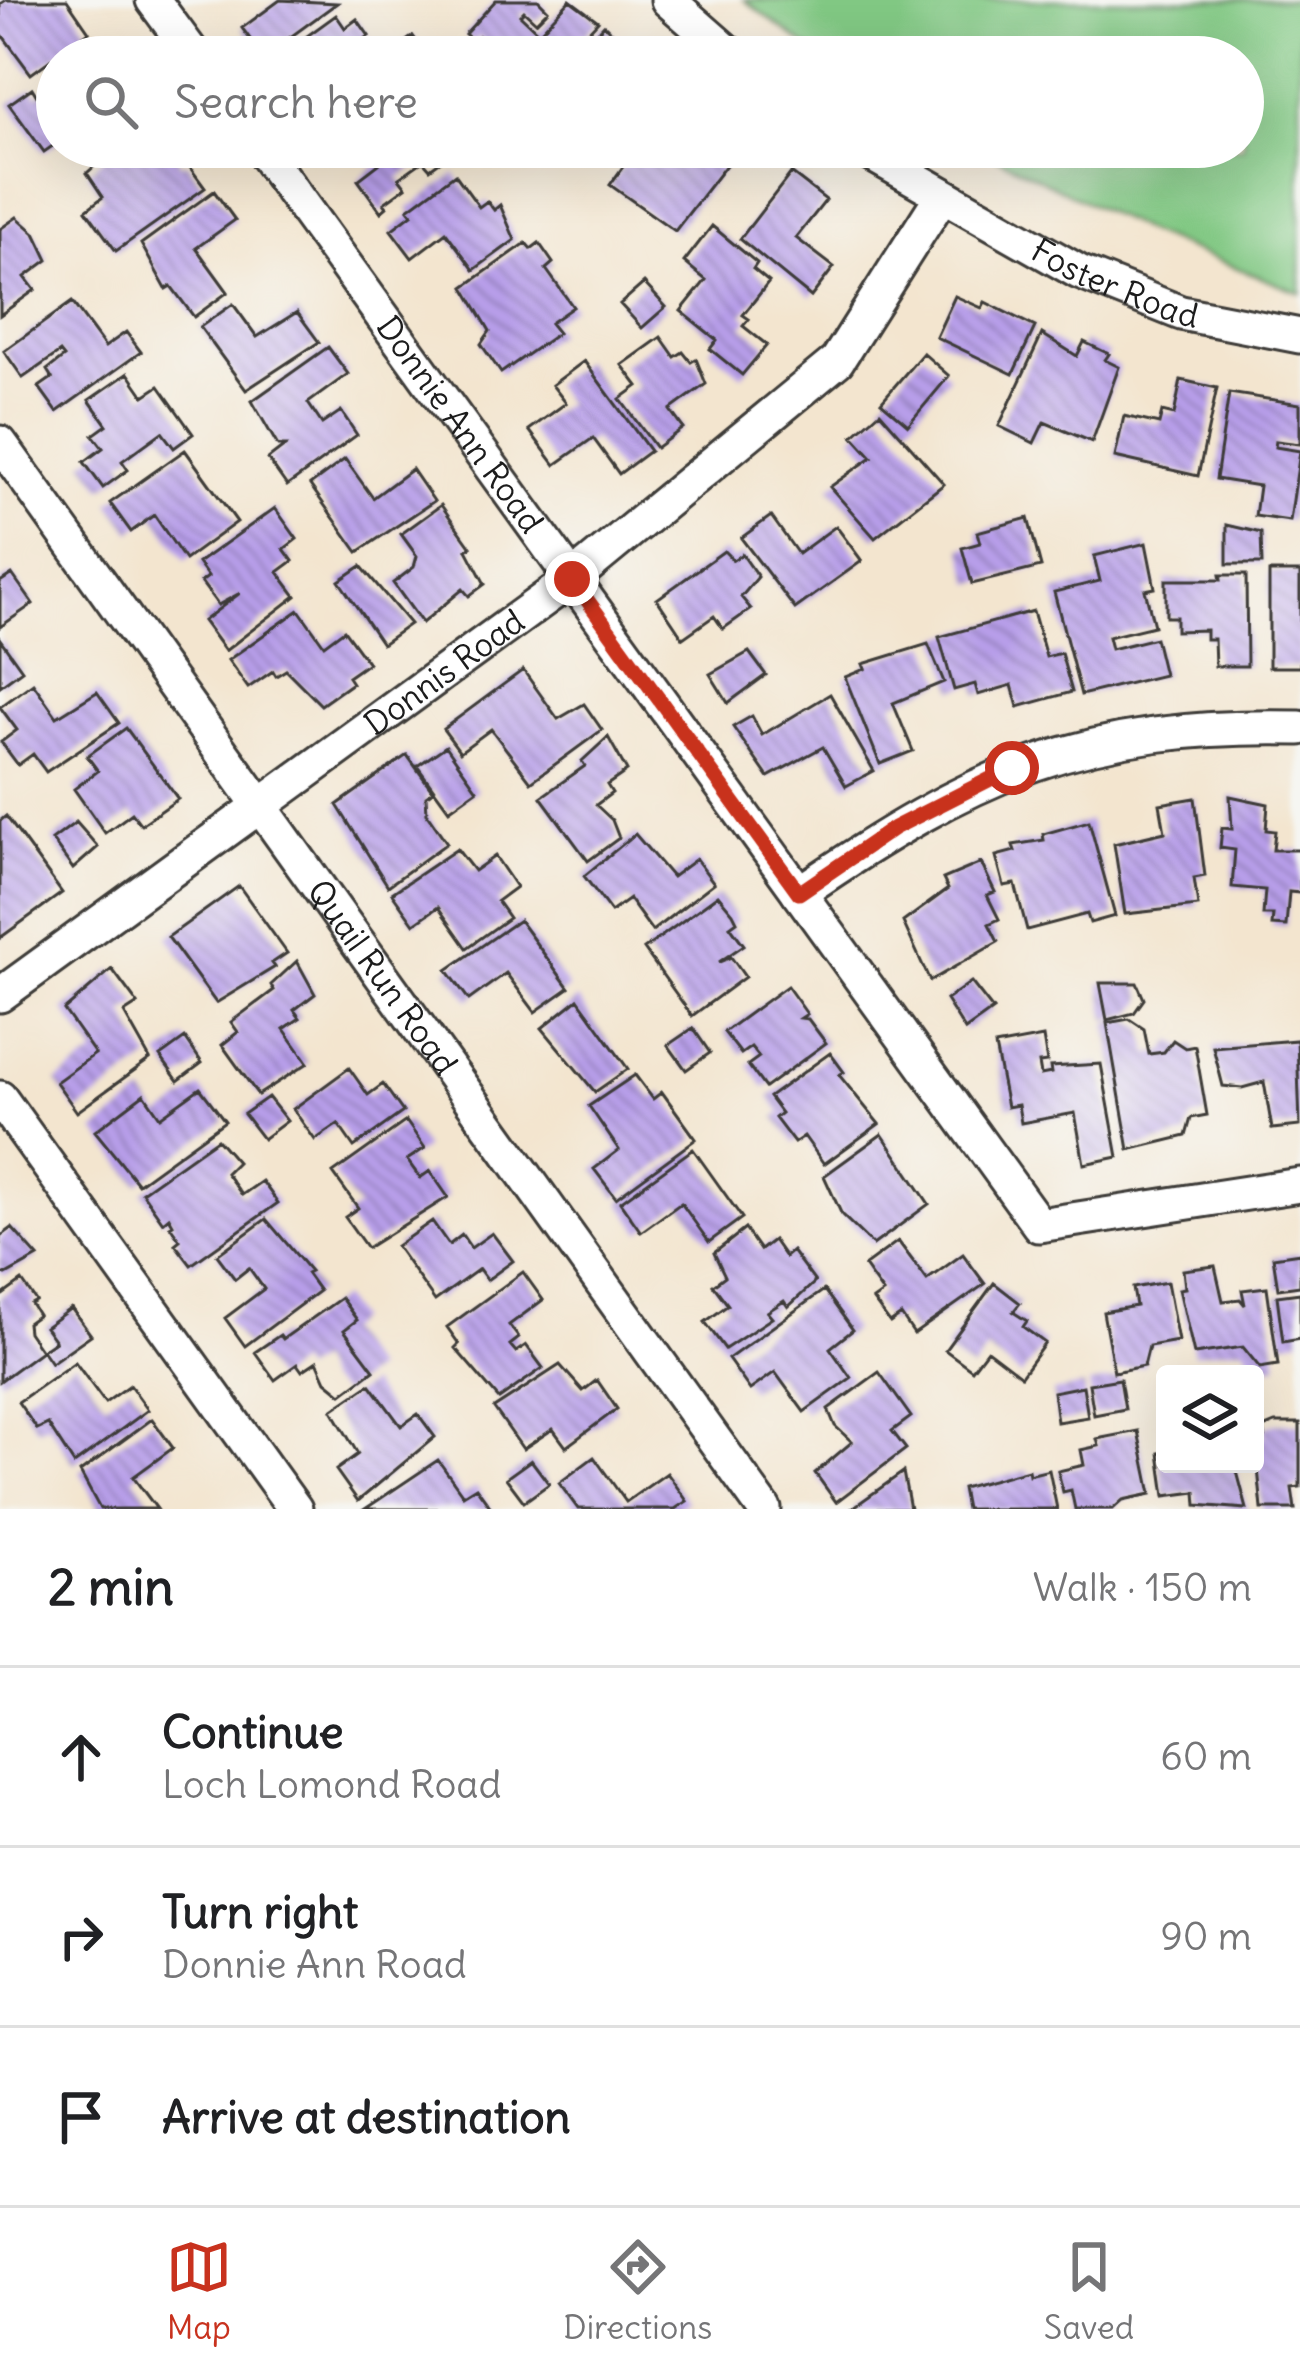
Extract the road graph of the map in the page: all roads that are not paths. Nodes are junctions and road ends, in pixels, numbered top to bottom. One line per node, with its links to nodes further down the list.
1 (153, 0): 3 (street)
2 (668, 0): 4 (street)
3 (180, 36)
4 (709, 36)
5 (275, 168): 10 (street, Donnie Ann Road)
6 (893, 168): 7 (street, Foster Road)
7 (941, 197): 8 (street, Foster Road); 10 (street, Donnis Road)
8 (1300, 336)
9 (0, 443): 12 (street, Quail Run Road)
10 (572, 579): 12 (street, Donnis Road); 13 (street, Donnie Ann Road)
11 (1300, 728): 13 (street)
12 (260, 805): 14 (street, Donnis Road); 18 (street, Quail Run Road)
13 (799, 893): 16 (street, Donnie Ann Road)
14 (0, 995)
15 (0, 1098): 17 (street)
16 (1300, 1185)
17 (296, 1509)
18 (764, 1509)

